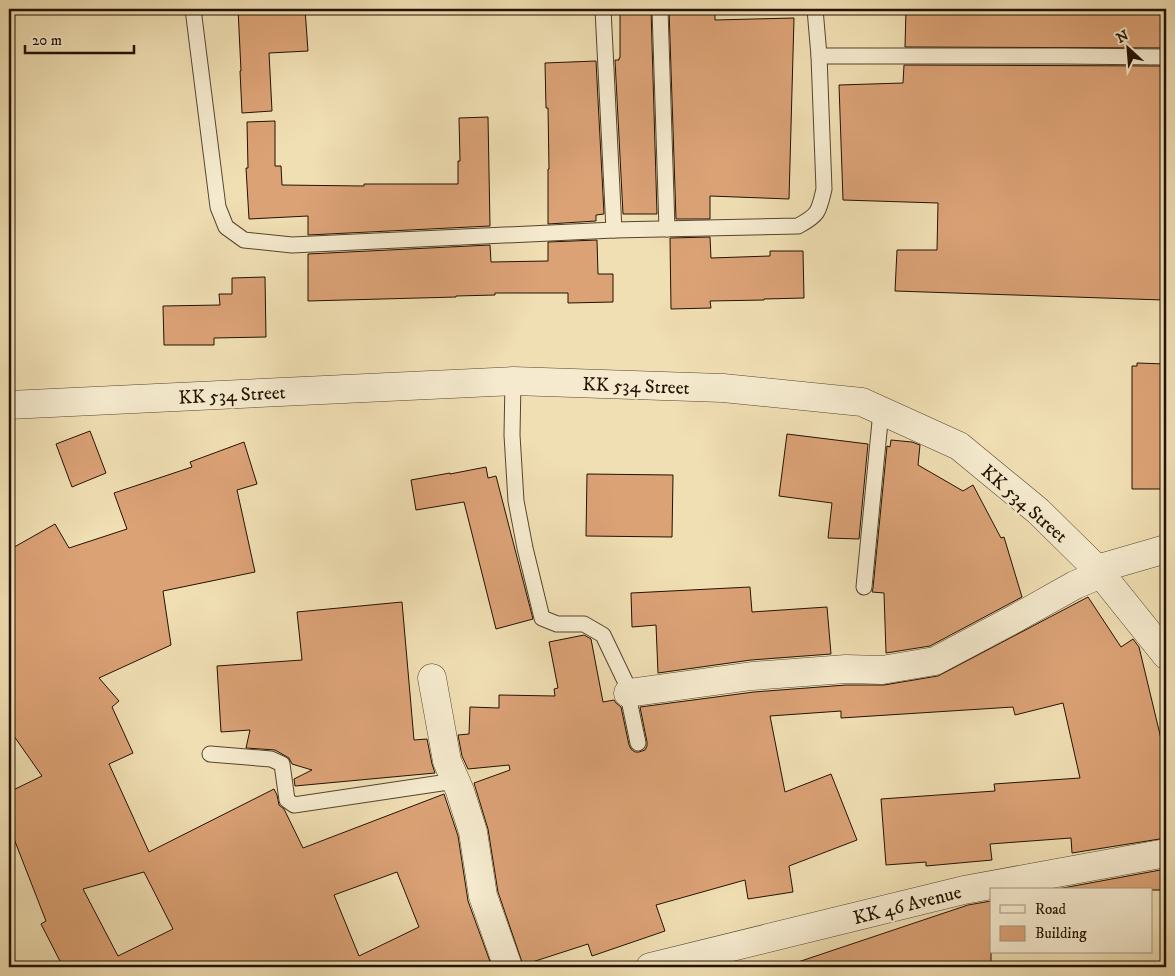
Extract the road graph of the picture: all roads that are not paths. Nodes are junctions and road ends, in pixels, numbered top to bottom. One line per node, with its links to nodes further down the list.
1 (193, 9): 8 (lane)
2 (603, 9): 8 (lane)
3 (660, 9): 7 (lane)
4 (815, 9): 5 (lane)
5 (819, 56): 6 (lane); 7 (lane)
6 (1166, 58)
7 (667, 229): 8 (lane)
8 (614, 230)
9 (513, 381): 10 (street, KK 534 Street); 11 (street, KK 534 Street); 17 (lane)
10 (9, 404)
11 (881, 411): 13 (street, KK 534 Street); 14 (lane)
12 (1166, 549): 13 (street)
13 (1099, 571): 15 (street, KK 534 Street); 17 (street)
14 (864, 587)
15 (1166, 655)
16 (432, 678): 20 (street)
17 (628, 693): 18 (lane)
18 (638, 743)
19 (210, 754): 20 (lane)
20 (455, 781): 23 (street)
21 (1166, 853): 22 (street, KK 46 Avenue)
22 (690, 963): 24 (street, KK 46 Avenue)
23 (508, 967)
24 (650, 967)

